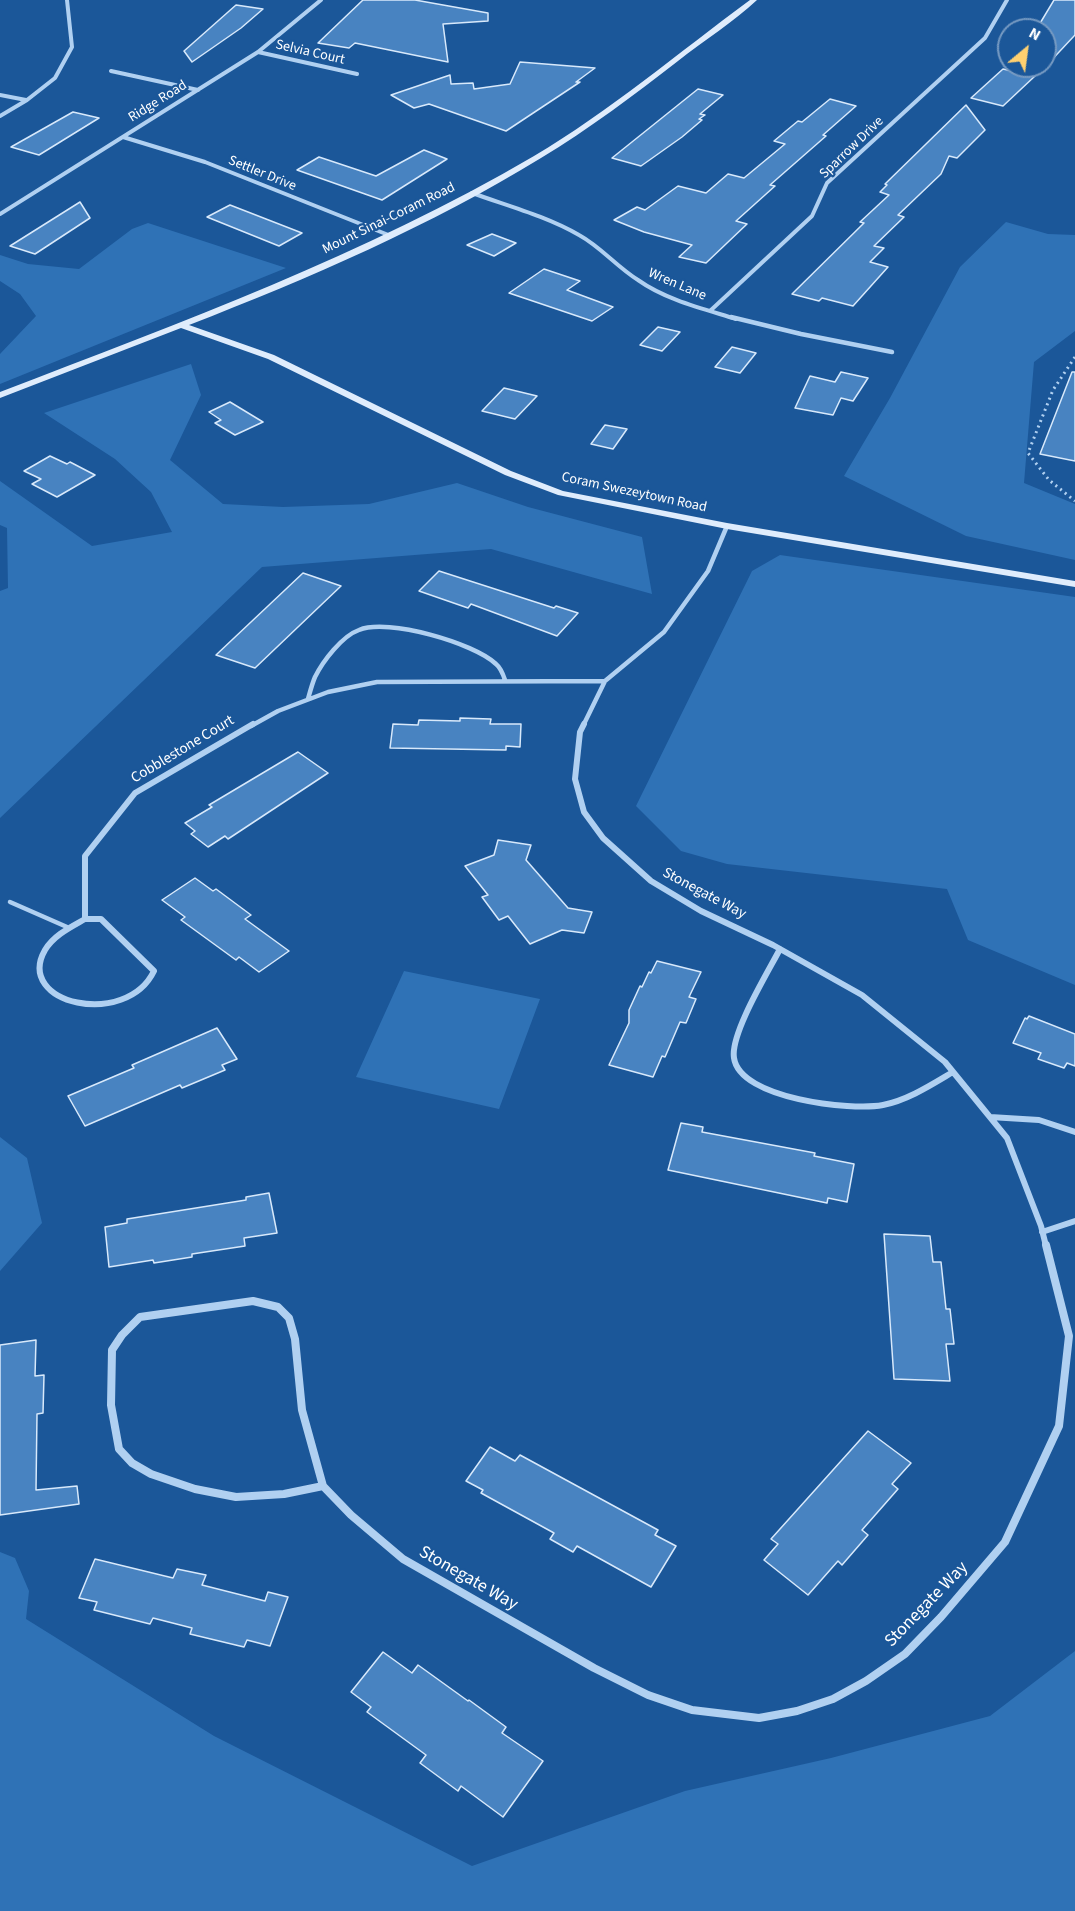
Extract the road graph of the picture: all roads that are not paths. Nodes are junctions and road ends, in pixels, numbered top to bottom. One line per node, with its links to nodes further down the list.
1 (67, 0): 10 (street)
2 (321, 0): 5 (street, Ridge Road)
3 (754, 0): 13 (main road, Mount Sinai-Coram Road)
4 (1007, 0): 16 (street, Sparrow Drive)
5 (258, 52): 7 (street, Selvia Court); 8 (street, Ridge Road)
6 (111, 70): 8 (street)
7 (357, 74)
8 (198, 90): 12 (street, Ridge Road)
9 (0, 94): 10 (street)
10 (27, 100): 11 (street)
11 (0, 116)
12 (123, 137): 14 (street, Ridge Road); 15 (street, Settler Drive)
13 (472, 193): 15 (main road, Mount Sinai-Coram Road); 16 (street, Wren Lane)
14 (0, 214)
15 (391, 236): 17 (main road, Mount Sinai-Coram Road)
16 (710, 311): 18 (street, Wren Lane)
17 (181, 325): 19 (main road, Mount Sinai-Coram Road); 20 (main road, Coram Swezeytown Road)
18 (892, 352)
19 (0, 395)
20 (727, 526): 21 (main road, Coram Swezeytown Road); 23 (street, Stonegate Way)
21 (1075, 584)
22 (505, 680): 23 (street, Cobblestone Court); 24 (street, Cobblestone Court); 24 (street)
23 (605, 681): 28 (street, Stonegate Way)
24 (308, 699): 26 (street, Cobblestone Court)
25 (10, 902): 27 (lane)
26 (85, 919): 27 (street); 27 (street)
27 (67, 927)
28 (780, 949): 29 (street, Stonegate Way); 29 (street)
29 (953, 1072): 30 (street, Stonegate Way)
30 (990, 1117): 31 (street); 33 (street, Stonegate Way)
31 (1075, 1132)
32 (1075, 1221): 33 (street)
33 (1042, 1232): 34 (street, Stonegate Way)
34 (323, 1486): 34 (street, Stonegate Way)

